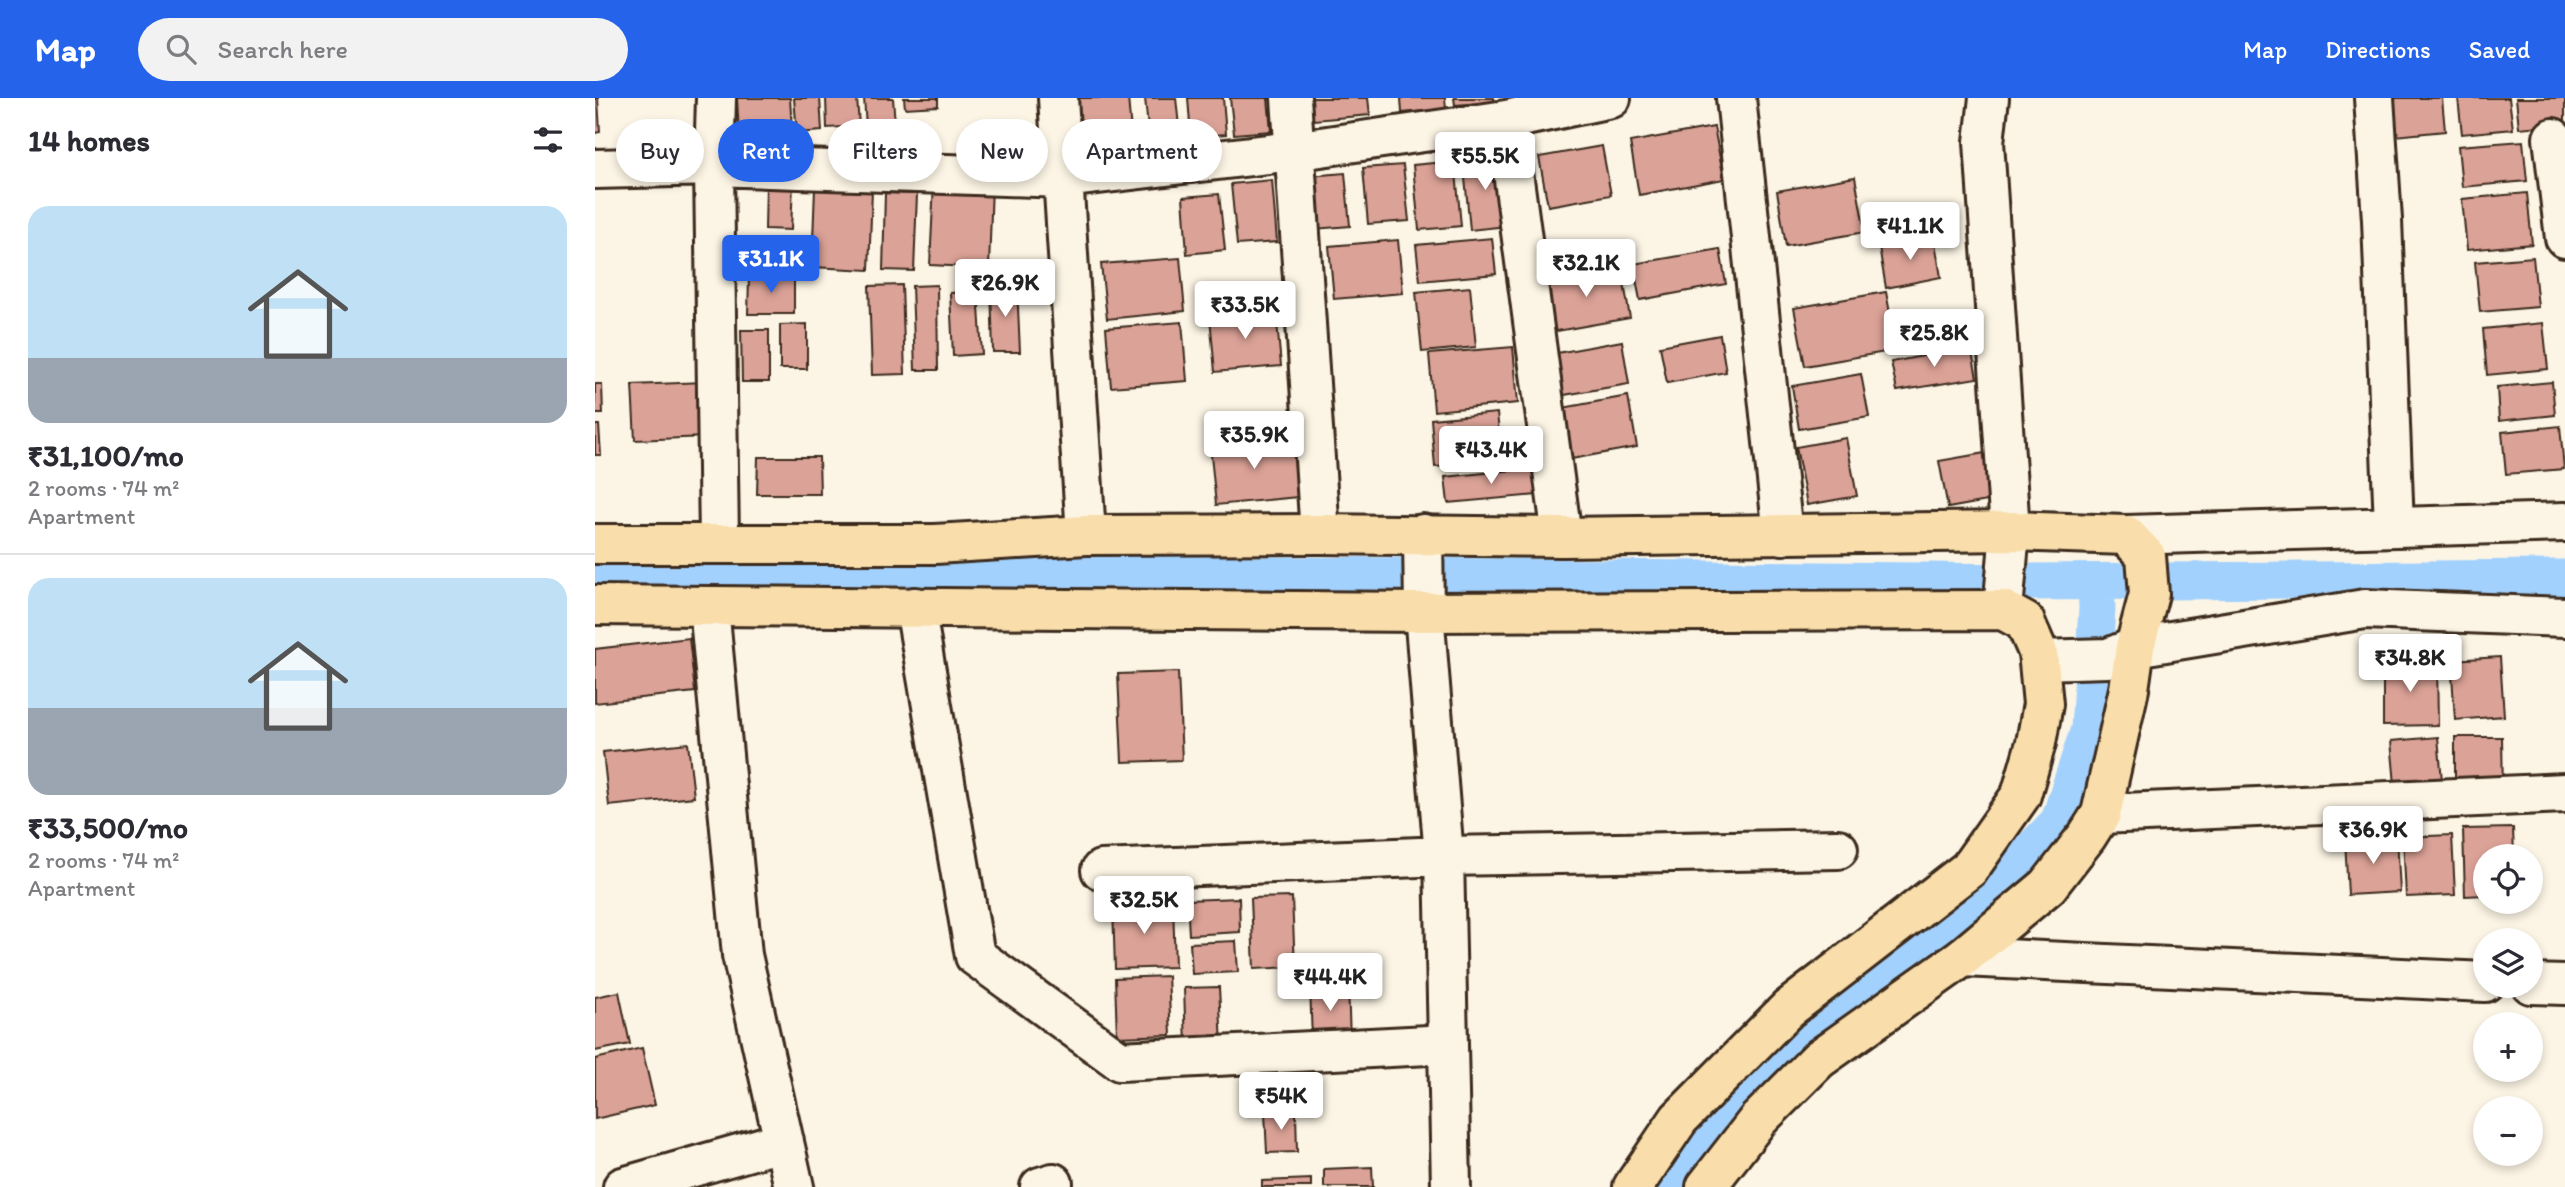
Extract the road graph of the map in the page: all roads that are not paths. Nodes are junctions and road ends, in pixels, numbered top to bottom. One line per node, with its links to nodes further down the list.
1 (716, 98): 13 (street)
2 (1058, 98): 11 (street)
3 (1290, 98): 10 (street)
4 (1611, 98): 8 (street)
5 (1736, 98): 22 (street)
6 (1989, 98): 28 (street)
7 (2374, 98): 19 (street)
8 (1506, 120): 10 (street); 23 (street)
9 (2553, 138): 17 (street)
10 (1293, 150): 12 (street); 20 (street)
11 (1062, 151)
12 (1222, 159)
13 (714, 166): 14 (street); 15 (street); 24 (street)
14 (595, 169)
15 (1062, 178)
16 (1064, 182): 21 (street)
17 (2565, 238)
18 (2565, 522): 19 (street)
19 (2394, 526): 27 (street)
20 (1320, 534): 21 (main road); 25 (main road)
21 (1086, 535): 24 (main road)
22 (1783, 535): 23 (main road); 28 (main road)
23 (1562, 537): 25 (main road)
24 (719, 543): 26 (main road)
25 (1424, 543): 29 (street)
26 (595, 544)
27 (2136, 545): 28 (main road); 34 (main road)
28 (2006, 574): 29 (main road); 35 (main road)
29 (1423, 603): 32 (main road); 39 (street)
30 (595, 605): 31 (main road)
31 (709, 607): 32 (main road); 46 (street)
32 (915, 607): 45 (street)
33 (2565, 617): 34 (street)
34 (2109, 654): 35 (street); 37 (main road)
35 (2039, 660): 50 (main road)
36 (2565, 793): 37 (street)
37 (2101, 814): 41 (main road)
38 (1838, 849): 39 (street)
39 (1444, 856): 40 (street); 45 (street)
40 (1101, 870)
41 (1963, 957): 42 (street); 51 (main road)
42 (2473, 981)
43 (2543, 984): 44 (street)
44 (2565, 985)
45 (1448, 1044): 49 (street)
46 (784, 1141): 47 (street); 48 (street)
47 (623, 1187)
48 (794, 1187)
49 (1451, 1187)
50 (1633, 1187)
51 (1706, 1187)

